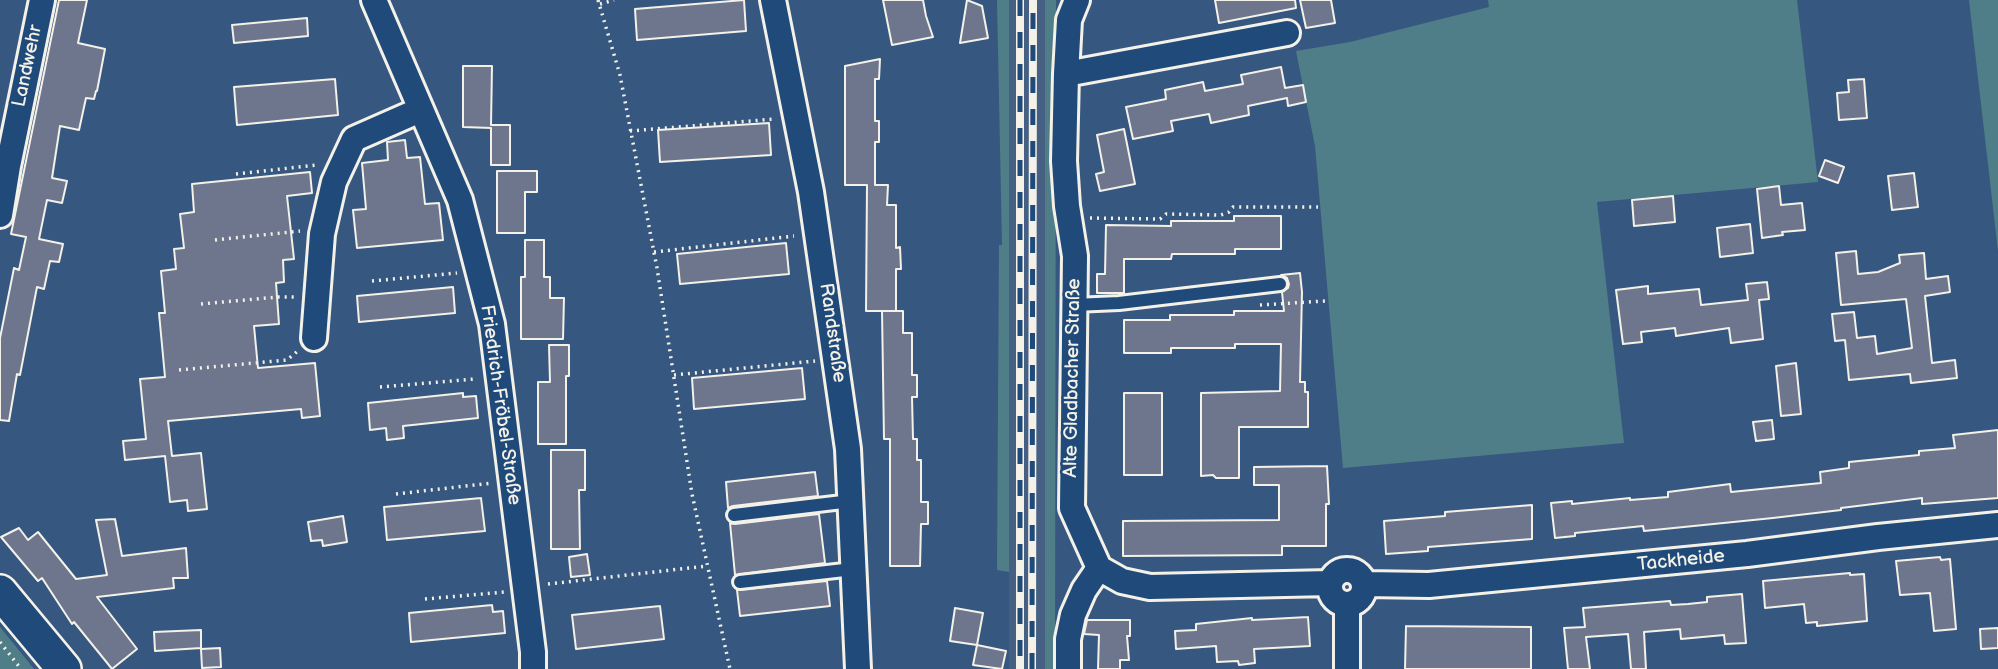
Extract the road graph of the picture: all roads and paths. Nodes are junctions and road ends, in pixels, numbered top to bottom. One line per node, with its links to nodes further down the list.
1 (42, 0): 15 (street, Landwehr)
2 (374, 0): 9 (street, Friedrich-Fröbel-Straße)
3 (614, 0): 6 (path)
4 (773, 0): 10 (street, Randstraße)
5 (1077, 0): 8 (street, Alte Gladbacher Straße)
6 (599, 2): 11 (path)
7 (1287, 33): 8 (street)
8 (1066, 74): 26 (street, Alte Gladbacher Straße)
9 (420, 110): 12 (street); 21 (street, Friedrich-Fröbel-Straße)
10 (796, 117): 11 (path); 17 (street, Randstraße)
11 (630, 131): 20 (path)
12 (339, 170): 13 (path); 18 (street)
13 (236, 174)
14 (1318, 207): 16 (path)
15 (0, 215)
16 (1089, 218)
17 (817, 233): 20 (path); 28 (street, Randstraße)
18 (321, 234): 19 (path); 24 (street)
19 (215, 240)
20 (654, 252): 30 (path)
21 (478, 271): 22 (path); 31 (street, Friedrich-Fröbel-Straße)
22 (372, 281)
23 (1280, 284): 26 (lane)
24 (317, 298): 25 (path); 27 (street)
25 (201, 304)
26 (1074, 305): 39 (street, Alte Gladbacher Straße)
27 (314, 338): 29 (path)
28 (835, 358): 30 (path); 35 (street, Randstraße)
29 (179, 370)
30 (674, 375): 38 (path)
31 (498, 377): 32 (path); 33 (street, Friedrich-Fröbel-Straße)
32 (380, 387)
33 (511, 481): 34 (path); 44 (street, Friedrich-Fröbel-Straße)
34 (396, 494)
35 (851, 501): 36 (lane); 40 (street, Randstraße)
36 (734, 515)
37 (1998, 525): 43 (street, Tackheide)
38 (708, 566): 44 (path); 52 (path)
39 (1099, 568): 42 (street, Tackheide); 54 (street)
40 (853, 569): 41 (lane); 53 (street, Randstraße)
41 (740, 582)
42 (1330, 583): 43 (street, Tackheide); 47 (street)
43 (1364, 584): 47 (street)
44 (524, 589): 46 (path); 51 (street, Friedrich-Fröbel-Straße)
45 (0, 592): 50 (street)
46 (425, 599)
47 (1347, 604): 55 (street)
48 (0, 642): 49 (path)
49 (21, 669)
50 (64, 669)
51 (533, 669)
52 (730, 669)
53 (858, 669)
54 (1068, 669)
55 (1347, 669)

